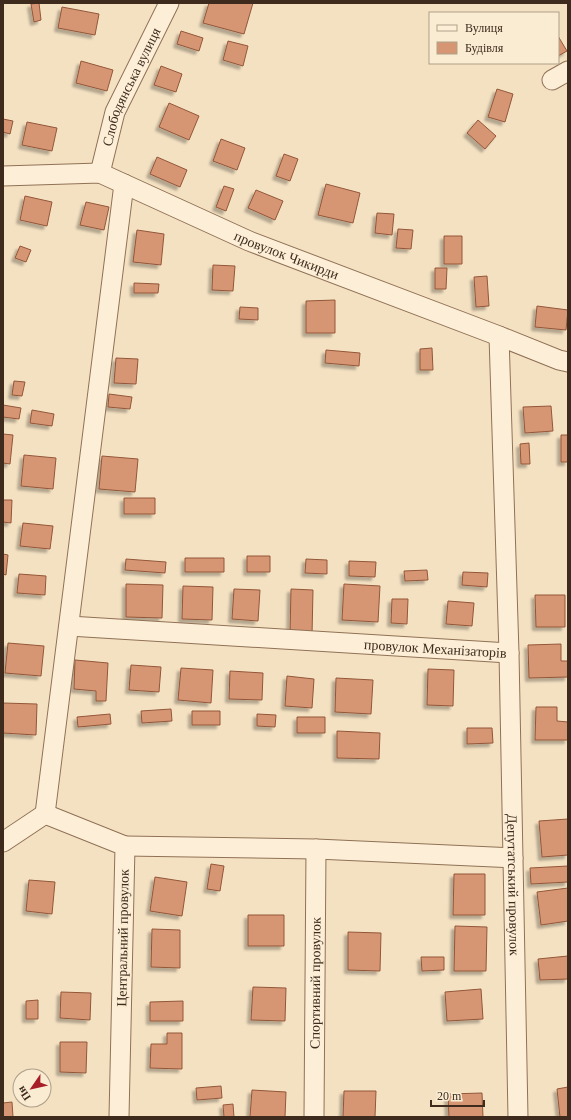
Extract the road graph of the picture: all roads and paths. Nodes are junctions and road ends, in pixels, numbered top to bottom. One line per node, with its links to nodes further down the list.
1 (169, 3): 4 (street, Слободянська вулиця)
2 (568, 71): 3 (street)
3 (552, 80)
4 (100, 173): 5 (street, провулок Чикирди); 6 (street, провулок Чикирди)
5 (3, 176)
6 (124, 184): 7 (street, провулок Чикирди); 9 (street)
7 (498, 336): 8 (street, провулок Чикирди); 10 (street, провулок Механізаторів)
8 (568, 362)
9 (69, 626): 10 (street, провулок Механізаторів); 11 (street)
10 (509, 653): 15 (street, Депутатський провулок)
11 (45, 814): 12 (street); 13 (street)
12 (3, 842)
13 (125, 846): 14 (street); 16 (street, Центральний провулок)
14 (316, 849): 15 (street); 17 (street, Спортивний провулок)
15 (513, 858): 18 (street, Депутатський провулок)
16 (119, 1117)
17 (314, 1117)
18 (518, 1117)

